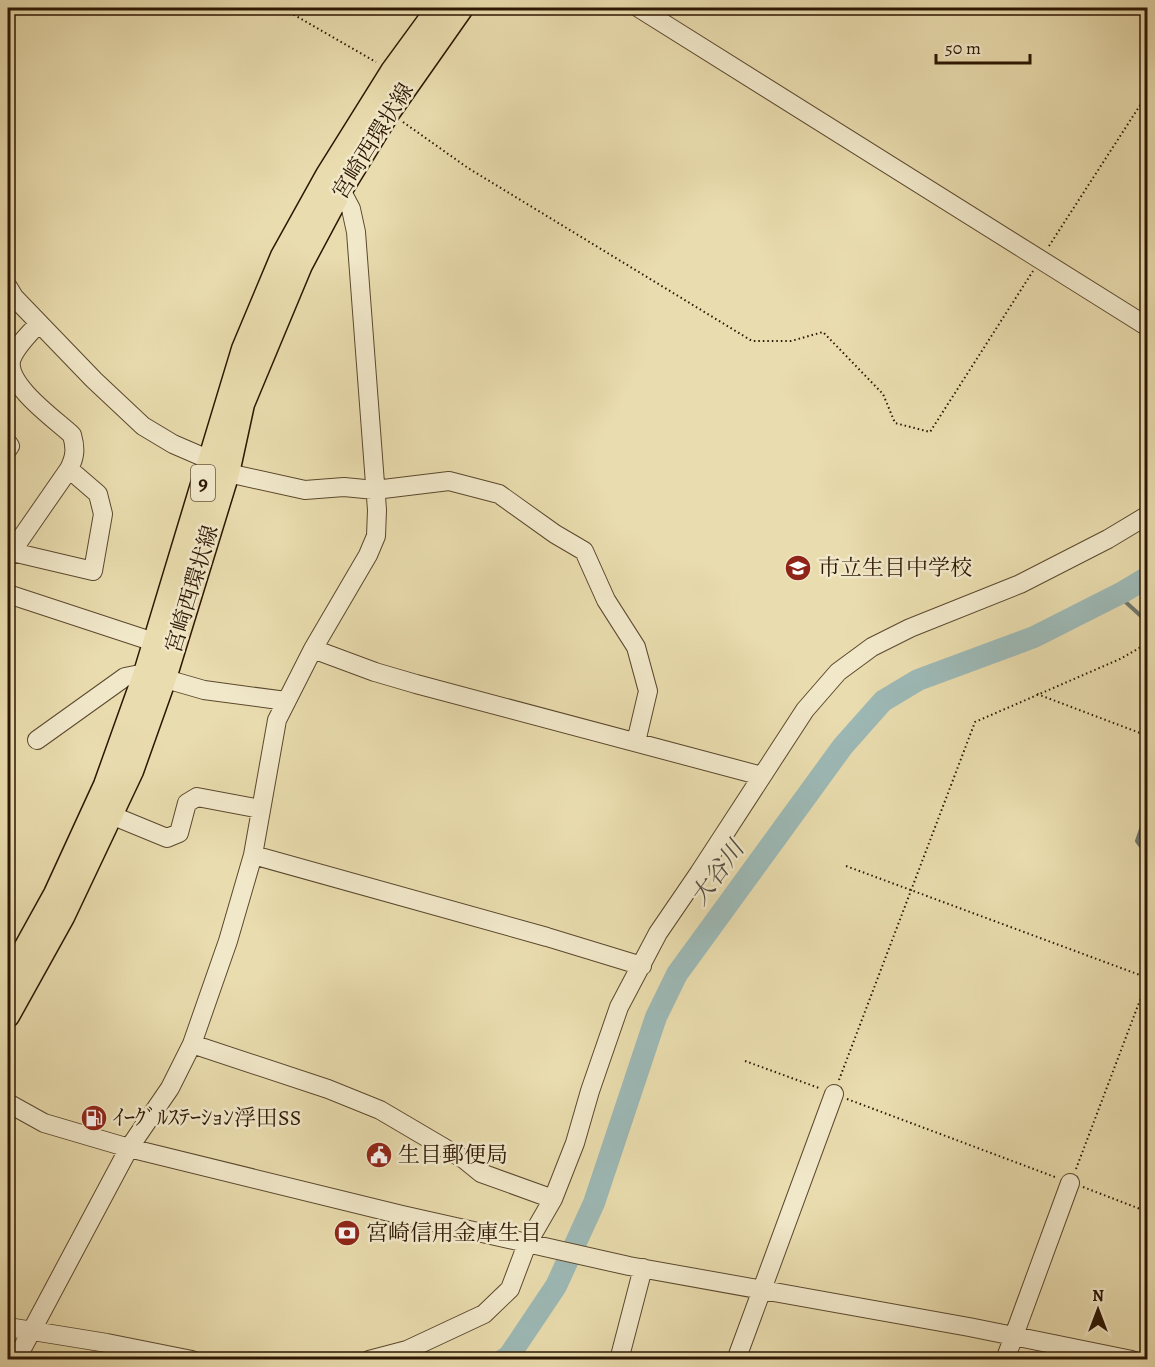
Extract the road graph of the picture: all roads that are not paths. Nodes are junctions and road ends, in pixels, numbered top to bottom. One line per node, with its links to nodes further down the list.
1 (438, 8): 10 (main road, 宮崎西環状線 / 9)
2 (462, 8): 4 (main road, 宮崎西環状線 / 9)
3 (639, 8): 7 (street)
4 (341, 190): 10 (main road, 宮崎西環状線 / 9); 12 (street)
5 (8, 287): 6 (street)
6 (39, 323): 10 (street); 11 (street)
7 (1148, 327)
8 (8, 443): 9 (street)
9 (8, 449)
10 (219, 466): 12 (street); 16 (main road, 宮崎西環状線 / 9); 18 (main road, 宮崎西環状線 / 9)
11 (69, 469): 14 (street); 14 (street)
12 (375, 490): 17 (street); 21 (street)
13 (1148, 515): 22 (street)
14 (9, 553)
15 (8, 594): 16 (street)
16 (154, 642): 18 (main road, 宮崎西環状線 / 9)
17 (313, 649): 19 (street); 21 (street)
18 (155, 675): 19 (street); 20 (street); 24 (main road, 宮崎西環状線 / 9); 27 (main road, 宮崎西環状線 / 9)
19 (286, 701): 23 (street)
20 (37, 740)
21 (636, 742): 22 (street)
22 (762, 776): 26 (street)
23 (261, 809): 24 (street); 25 (street)
24 (111, 815): 28 (main road, 宮崎西環状線 / 9)
25 (253, 855): 26 (street); 29 (street)
26 (642, 966): 34 (street)
27 (8, 979)
28 (8, 1016)
29 (192, 1044): 32 (street); 34 (street)
30 (834, 1094): 37 (street)
31 (8, 1103): 32 (street)
32 (129, 1148): 35 (street); 40 (street)
33 (1070, 1183): 39 (street)
34 (553, 1199): 35 (street)
35 (527, 1244): 36 (street); 43 (street)
36 (636, 1267): 37 (street); 44 (street)
37 (762, 1290): 39 (street); 45 (street)
38 (8, 1327): 40 (street)
39 (1013, 1336): 46 (street); 47 (street)
40 (27, 1337): 41 (street); 42 (street)
41 (16, 1359)
42 (192, 1359)
43 (369, 1359)
44 (619, 1359)
45 (736, 1359)
46 (1005, 1359)
47 (1132, 1359)

